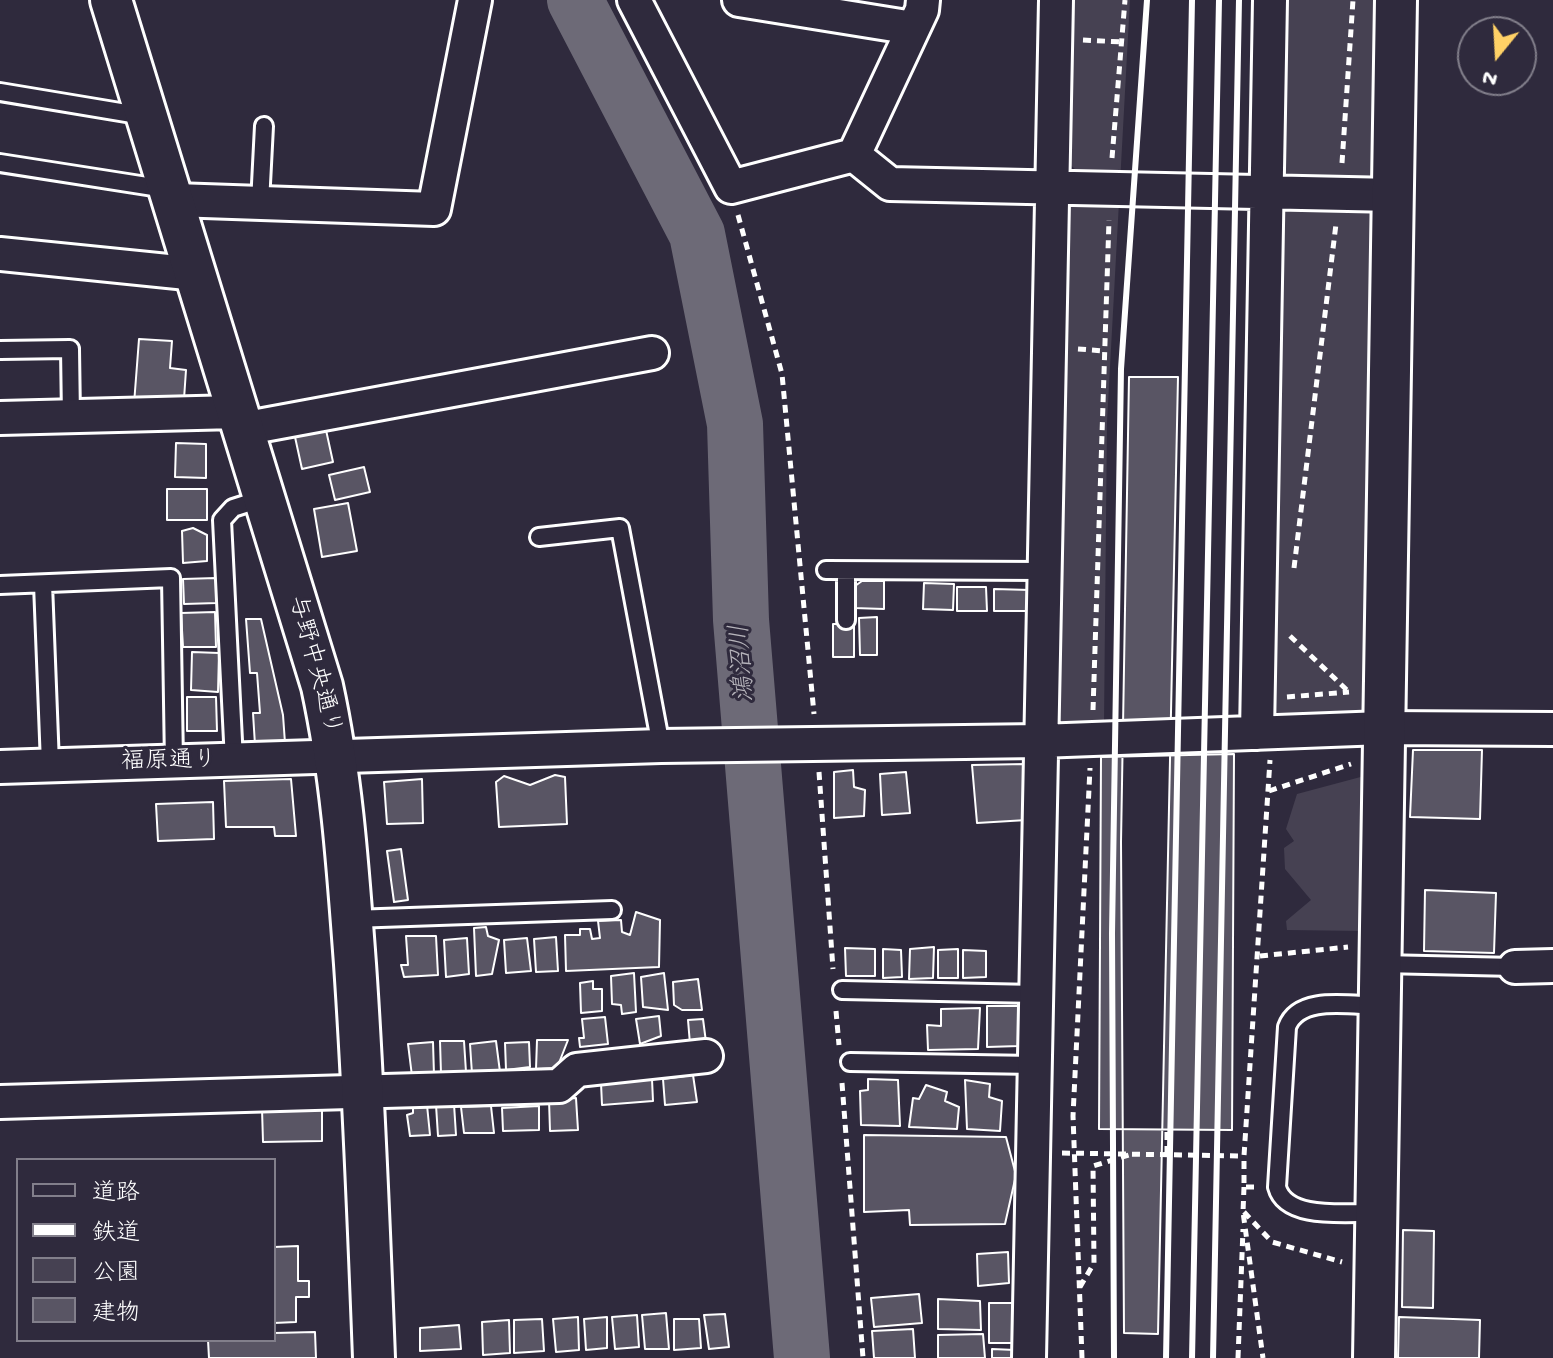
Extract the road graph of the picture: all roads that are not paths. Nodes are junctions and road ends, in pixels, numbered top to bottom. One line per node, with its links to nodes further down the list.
1 (111, 0): 10 (street, 与野中央通り)
2 (475, 0): 18 (street)
3 (634, 0): 12 (street)
4 (739, 0): 8 (street)
5 (1056, 0): 14 (street)
6 (1270, 0): 15 (street)
7 (1396, 0): 17 (street)
8 (918, 14): 12 (street)
9 (0, 92): 10 (lane)
10 (148, 116): 16 (street, 与野中央通り)
11 (264, 126): 18 (lane)
12 (854, 155): 14 (street)
13 (0, 163): 16 (lane)
14 (1052, 185): 15 (street); 30 (street)
15 (1266, 191): 17 (street); 36 (street)
16 (173, 195): 18 (street); 20 (street, 与野中央通り)
17 (1394, 195): 34 (street)
18 (260, 203)
19 (0, 254): 20 (street)
20 (197, 274): 25 (street, 与野中央通り)
21 (0, 350): 23 (lane)
22 (652, 353): 25 (street)
23 (71, 417): 24 (street); 25 (street)
24 (0, 418)
25 (239, 420): 26 (street, 与野中央通り)
26 (264, 498): 39 (street, 与野中央通り); 40 (lane)
27 (539, 537): 38 (lane)
28 (826, 570): 29 (lane)
29 (846, 571): 30 (lane); 33 (lane)
30 (1043, 571): 37 (street)
31 (43, 584): 32 (lane); 41 (lane); 42 (lane)
32 (0, 585)
33 (846, 620)
34 (1383, 728): 35 (street, 福原通り); 36 (street, 福原通り); 46 (street)
35 (1553, 729)
36 (1264, 732): 37 (street, 福原通り)
37 (1040, 741): 38 (street, 福原通り); 50 (street)
38 (661, 746): 39 (street, 福原通り)
39 (337, 758): 40 (street, 福原通り); 45 (street, 与野中央通り)
40 (234, 761): 41 (street, 福原通り)
41 (174, 763): 42 (street, 福原通り)
42 (50, 764): 43 (street, 福原通り)
43 (0, 767)
44 (612, 910): 45 (lane)
45 (352, 919): 55 (street, 与野中央通り)
46 (1366, 955): 48 (lane); 51 (street)
47 (1553, 966): 48 (street)
48 (1515, 967)
49 (842, 990): 50 (lane)
50 (1036, 994): 54 (street)
51 (1381, 1006): 57 (street); 57 (lane)
52 (706, 1056): 55 (street)
53 (850, 1062): 54 (lane)
54 (1035, 1065): 59 (street)
55 (363, 1092): 56 (street); 58 (street, 与野中央通り)
56 (0, 1102)
57 (1378, 1213): 60 (street)
58 (374, 1358)
59 (1029, 1358)
60 (1374, 1358)

